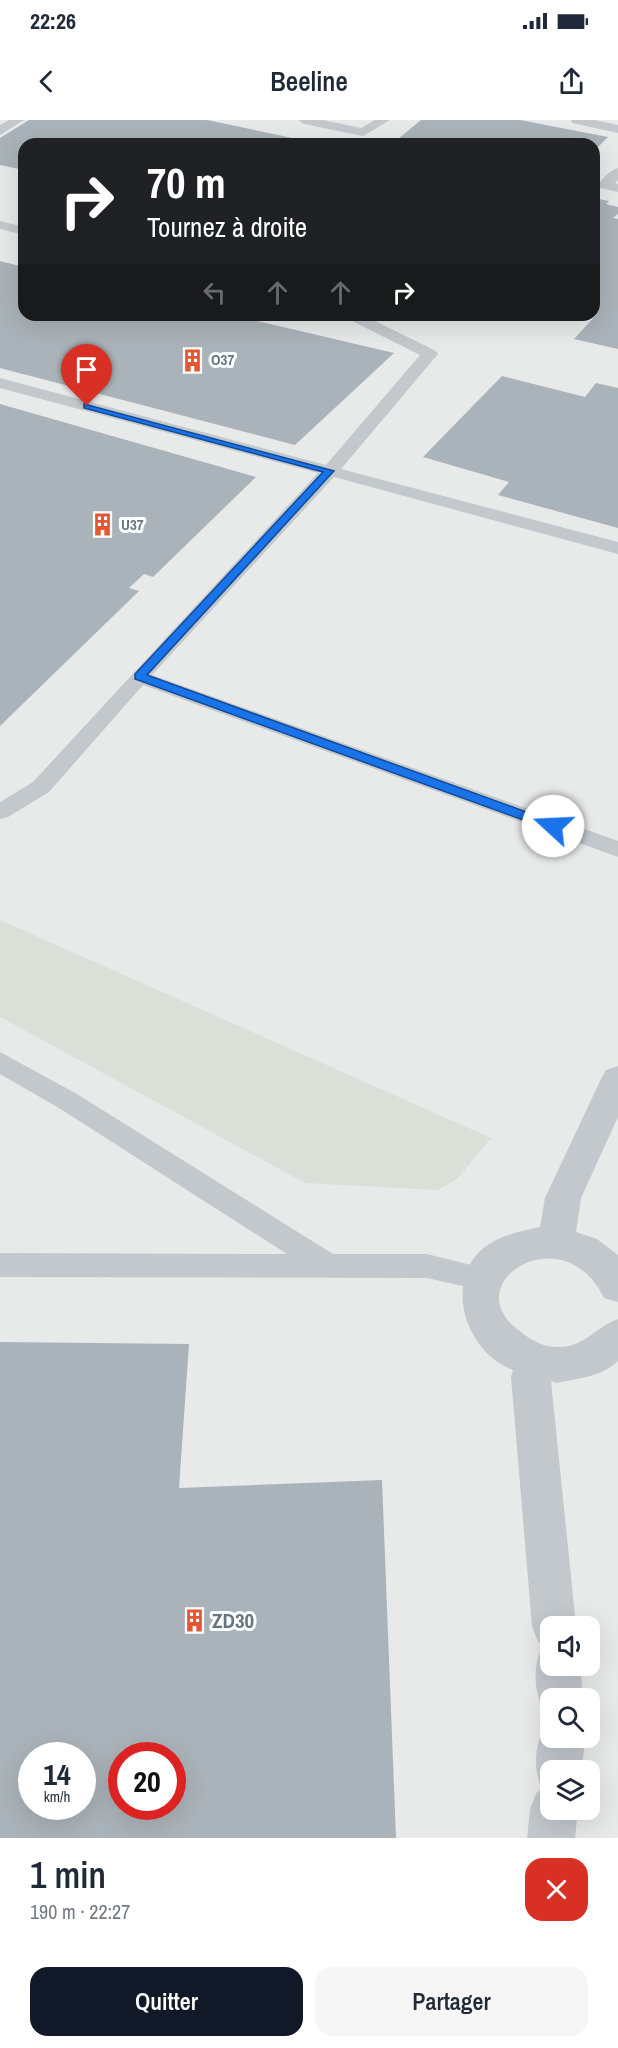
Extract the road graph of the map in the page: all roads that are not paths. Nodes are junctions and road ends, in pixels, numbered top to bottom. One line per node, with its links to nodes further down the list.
1 (18, 120): 6 (lane)
2 (304, 120): 3 (lane)
3 (384, 120)
4 (577, 120): 5 (lane)
5 (618, 129)
6 (0, 131)
7 (618, 172): 8 (lane)
8 (618, 188)
9 (0, 225): 10 (lane)
10 (18, 230)
11 (363, 321): 13 (lane)
12 (0, 383): 13 (lane)
13 (330, 471): 14 (lane); 15 (lane)
14 (618, 548)
15 (139, 677): 16 (lane); 17 (lane)
16 (0, 812)
17 (618, 849)
18 (0, 1062): 22 (lane)
19 (618, 1079): 20 (street)
20 (556, 1243): 23 (street); 24 (street)
21 (0, 1265): 22 (lane)
22 (327, 1265): 23 (lane)
23 (485, 1280): 26 (street)
24 (618, 1286)
25 (614, 1347): 26 (street)
26 (535, 1359): 27 (street)
27 (553, 1616)
28 (553, 1820): 29 (street)
29 (551, 1838)

